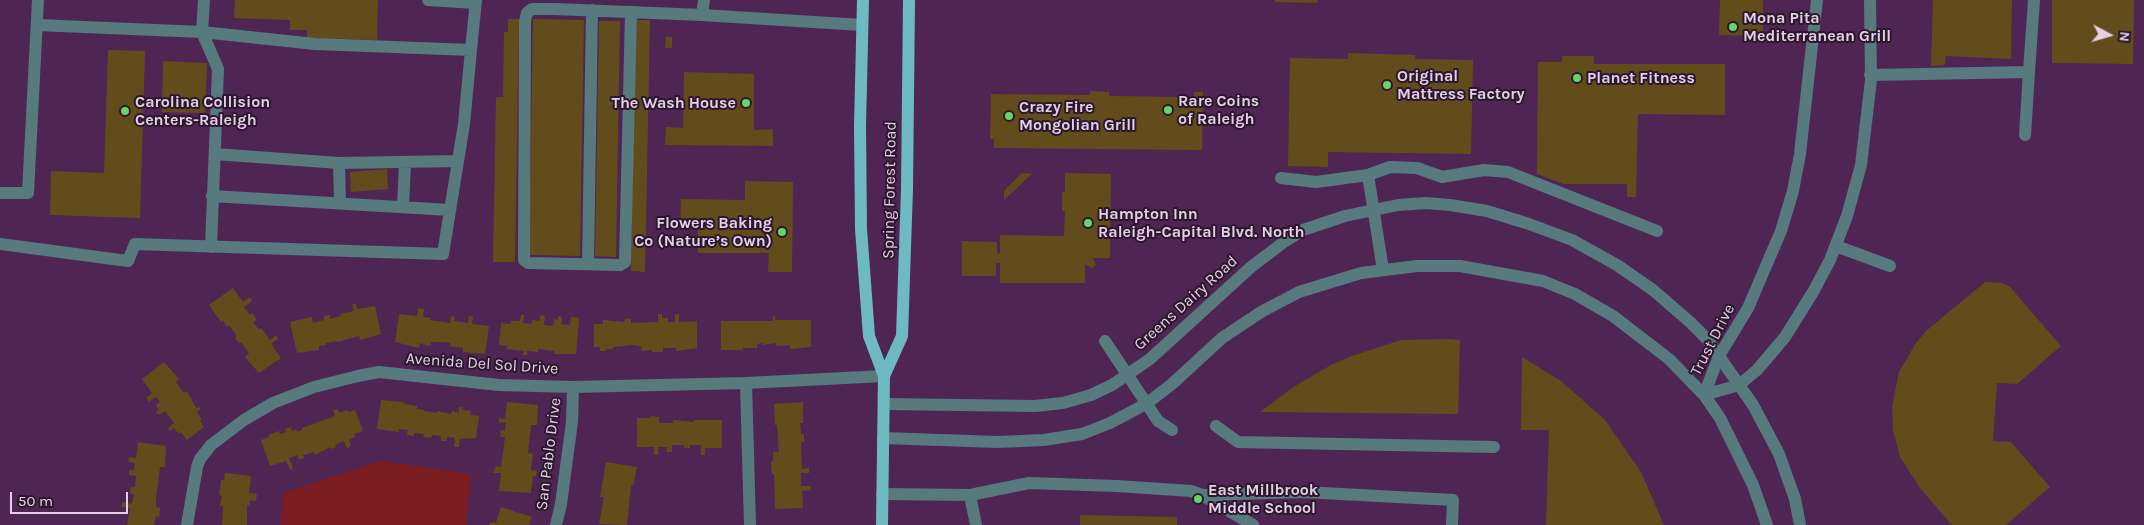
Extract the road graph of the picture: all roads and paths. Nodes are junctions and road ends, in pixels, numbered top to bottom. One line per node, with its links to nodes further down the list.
1 (38, 0): 15 (street)
2 (204, 0): 17 (street)
3 (428, 0): 10 (street)
4 (704, 0): 14 (street)
5 (863, 0): 16 (main road, Spring Forest Road)
6 (909, 0): 44 (main road, Spring Forest Road)
7 (1817, 0): 42 (street, Trust Drive)
8 (1870, 0): 20 (street, Trust Drive)
9 (2034, 0): 19 (street)
10 (476, 2): 18 (street)
11 (561, 5): 12 (street); 38 (street)
12 (592, 10): 13 (street); 38 (street)
13 (631, 12): 14 (street); 38 (street)
14 (702, 15): 16 (street)
15 (37, 25): 17 (street); 28 (street)
16 (862, 25): 44 (main road, Spring Forest Road)
17 (202, 32): 18 (street); 22 (street)
18 (472, 50): 23 (street)
19 (2029, 72): 20 (street); 21 (street)
20 (1870, 75): 36 (street, Trust Drive)
21 (2026, 135)
22 (214, 154): 24 (street); 29 (street)
23 (458, 161): 25 (street); 32 (street)
24 (339, 163): 25 (street); 30 (street)
25 (405, 163): 31 (street)
26 (1368, 175): 27 (street); 33 (street); 34 (street)
27 (1281, 178)
28 (0, 193)
29 (212, 196): 30 (street); 37 (street)
30 (340, 203): 31 (street)
31 (403, 207): 32 (street)
32 (450, 210): 37 (street)
33 (1373, 210): 40 (street); 42 (street, Greens Dairy Road); 43 (street, Greens Dairy Road)
34 (1656, 231)
35 (0, 244): 37 (street)
36 (1836, 246): 39 (street); 46 (street, Trust Drive)
37 (210, 247)
38 (588, 264)
39 (1890, 266)
40 (1383, 270): 48 (street); 50 (street)
41 (1105, 341): 43 (street)
42 (1719, 356): 46 (street, Greens Dairy Road); 48 (street, Trust Drive)
43 (1127, 375): 49 (street, Greens Dairy Road); 50 (street)
44 (884, 376): 45 (street, Avenida Del Sol Drive); 49 (main road, Spring Forest Road)
45 (746, 383): 47 (street, Avenida Del Sol Drive); 60 (street)
46 (1739, 385): 48 (street, Trust Drive); 66 (street, Greens Dairy Road)
47 (573, 387): 58 (street, Avenida Del Sol Drive); 59 (street, San Pablo Drive)
48 (1704, 395): 65 (street)
49 (884, 404): 53 (main road, Spring Forest Road)
50 (1146, 404): 52 (street); 53 (street)
51 (1216, 426): 54 (street)
52 (1172, 430)
53 (883, 438): 55 (main road, Spring Forest Road)
54 (1494, 447)
55 (882, 494): 56 (street); 61 (main road, Spring Forest Road)
56 (970, 495): 57 (street); 62 (street)
57 (1202, 495): 63 (street); 64 (street)
58 (187, 525)
59 (556, 525)
60 (750, 525)
61 (882, 525)
62 (976, 525)
63 (1253, 525)
64 (1452, 525)
65 (1767, 525)
66 (1800, 525)

